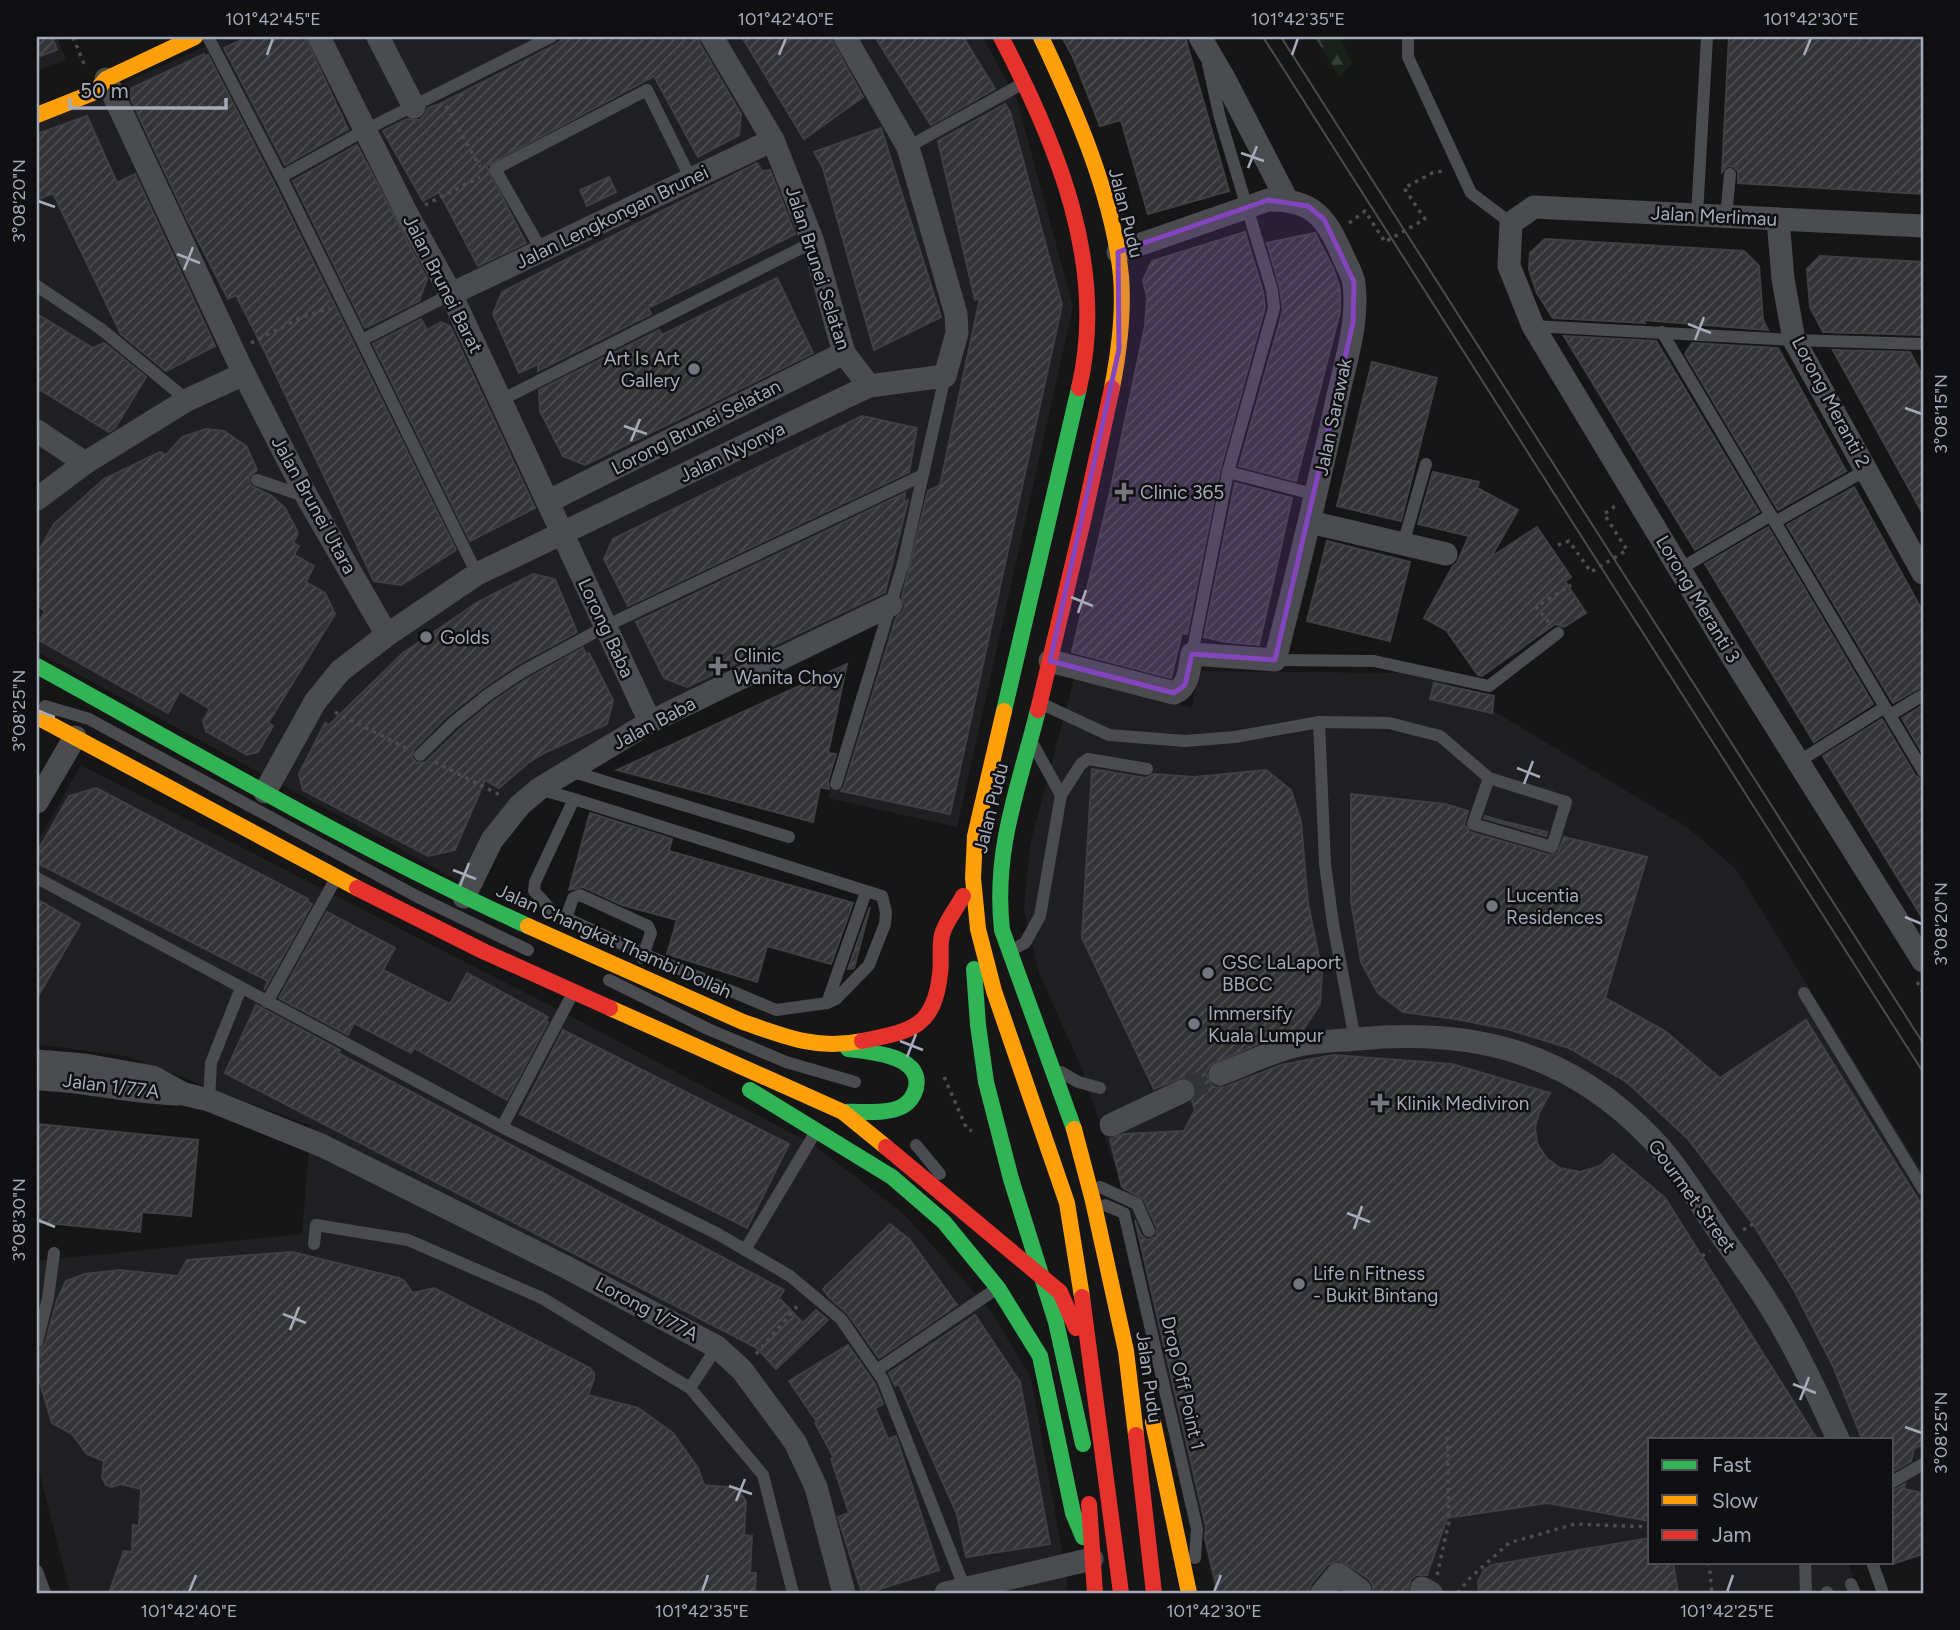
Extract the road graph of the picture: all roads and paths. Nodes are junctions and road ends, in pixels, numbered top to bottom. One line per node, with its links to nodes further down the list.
1 (73, 37): 15 (path)
2 (208, 37): 26 (lane)
3 (319, 37): 21 (street, Jalan Brunei Barat)
4 (378, 37): 19 (street)
5 (551, 37): 14 (lane)
6 (712, 37): 22 (street, Jalan Brunei Selatan)
7 (845, 37): 23 (street)
8 (1001, 37): 16 (main road, Jalan Pudu)
9 (1041, 37): 39 (main road, Jalan Pudu)
10 (1408, 37): 24 (lane)
11 (1707, 37): 32 (lane)
12 (181, 39): 15 (main road)
13 (1201, 39): 28 (street); 29 (lane)
14 (529, 42): 17 (lane)
15 (98, 79): 18 (main road); 20 (main road); 48 (street, Jalan Brunei Utara)
16 (1025, 82): 23 (lane); 106 (main road, Jalan Pudu)
17 (439, 94): 19 (lane); 31 (path)
18 (37, 99)
19 (414, 107): 21 (lane)
20 (37, 115)
21 (365, 130): 26 (lane); 31 (street, Jalan Brunei Barat)
22 (773, 140): 27 (street, Jalan Lengkongan Brunei); 37 (street, Jalan Brunei Selatan)
23 (908, 147): 51 (street)
24 (1461, 170): 30 (path); 35 (lane)
25 (1730, 174): 33 (lane)
26 (281, 177): 42 (lane)
27 (691, 179): 38 (street, Jalan Lengkongan Brunei); 38 (lane)
28 (1287, 200): 29 (street); 62 (street, Jalan Sarawak)
29 (1248, 207): 39 (street); 59 (lane)
30 (1366, 211)
31 (407, 214): 41 (street, Jalan Brunei Barat)
32 (1697, 215): 33 (street, Jalan Merlimau); 35 (street, Jalan Merlimau)
33 (1726, 217): 34 (street, Jalan Merlimau)
34 (1778, 219): 36 (street, Jalan Merlimau); 46 (street, Lorong Meranti 2)
35 (1511, 223): 43 (street, Lorong Meranti 3)
36 (1923, 226)
37 (813, 242): 49 (street, Jalan Brunei Selatan); 54 (lane)
38 (542, 251): 41 (street, Jalan Lengkongan Brunei)
39 (1118, 252): 83 (main road, Jalan Pudu)
40 (37, 286): 53 (lane)
41 (452, 294): 45 (lane); 54 (street, Jalan Brunei Barat)
42 (344, 303): 45 (lane); 48 (path)
43 (1533, 326): 44 (lane); 73 (street, Lorong Meranti 3)
44 (1662, 332): 46 (lane); 67 (lane)
45 (362, 340): 75 (lane)
46 (1794, 340): 47 (lane); 58 (street, Lorong Meranti 2)
47 (1922, 346)
48 (234, 352): 50 (street, Jalan Brunei Utara)
49 (844, 353): 52 (street, Jalan Brunei Selatan); 65 (street, Lorong Brunei Selatan)
50 (244, 374): 53 (street); 63 (street, Jalan Brunei Utara)
51 (945, 376): 52 (street, Jalan Nyonya); 60 (lane)
52 (869, 386): 69 (street, Jalan Nyonya)
53 (187, 400): 56 (street)
54 (501, 400): 65 (street, Jalan Brunei Barat)
55 (37, 430): 56 (street)
56 (85, 463): 64 (street)
57 (1426, 464): 70 (lane)
58 (1866, 470): 67 (lane); 74 (street, Lorong Meranti 2)
59 (1228, 472): 62 (lane); 81 (lane)
60 (920, 476): 77 (lane); 78 (lane)
61 (257, 480): 63 (lane)
62 (1317, 495): 68 (street, Jalan Sarawak)
63 (307, 497): 80 (street, Jalan Brunei Utara)
64 (37, 499)
65 (549, 500): 69 (street, Jalan Brunei Barat)
66 (1604, 514): 71 (path)
67 (1773, 518): 73 (lane); 88 (lane)
68 (1310, 522): 70 (street); 82 (street, Jalan Sarawak)
69 (561, 534): 75 (street, Jalan Nyonya); 78 (street, Lorong Baba)
70 (1403, 544): 72 (street)
71 (1558, 545)
72 (1446, 554)
73 (1680, 569): 95 (street, Lorong Meranti 3)
74 (1923, 573)
75 (477, 574): 80 (street, Jalan Nyonya)
76 (1571, 585): 79 (path)
77 (891, 605): 91 (street, Jalan Baba); 100 (lane)
78 (606, 626): 91 (street, Lorong Baba); 94 (lane)
79 (1558, 633): 82 (lane)
80 (387, 635): 102 (street, Jalan Nyonya)
81 (1192, 654): 82 (street); 83 (street)
82 (1275, 660)
83 (1050, 661): 87 (main road, Jalan Pudu)
84 (37, 666): 102 (main road, Jalan Changkat Thambi Dollah)
85 (1923, 695): 88 (lane)
86 (37, 703): 115 (lane)
87 (1040, 703): 90 (lane); 93 (main road, Jalan Pudu)
88 (1888, 711): 95 (lane); 98 (lane)
89 (37, 717): 92 (main road)
90 (1320, 722): 99 (lane); 126 (lane)
91 (650, 723): 97 (street, Jalan Baba)
92 (75, 737): 105 (street); 109 (main road)
93 (1030, 740): 103 (lane); 116 (main road, Jalan Pudu)
94 (420, 755)
95 (1798, 762): 118 (street, Lorong Meranti 3)
96 (1147, 769): 103 (lane)
97 (570, 771): 101 (street, Jalan Baba); 107 (lane)
98 (1923, 771)
99 (1489, 778): 99 (lane)
100 (836, 784)
101 (539, 789): 104 (lane); 112 (street, Jalan Baba)
102 (265, 792): 112 (main road, Jalan Changkat Thambi Dollah)
103 (1061, 794): 116 (lane)
104 (574, 799): 110 (lane); 113 (lane)
105 (37, 802)
106 (975, 836): 111 (main road); 156 (main road, Jalan Pudu)
107 (789, 837)
108 (37, 878): 120 (lane)
109 (336, 878): 121 (main road); 123 (lane)
110 (866, 892): 124 (lane); 124 (lane)
111 (963, 896): 127 (main road, Jalan Changkat Thambi Dollah); 163 (main road)
112 (464, 897): 114 (main road, Jalan Changkat Thambi Dollah)
113 (566, 918): 117 (lane); 117 (lane)
114 (566, 944): 119 (main road, Jalan Changkat Thambi Dollah); 132 (lane)
115 (528, 950)
116 (1009, 951): 129 (main road, Jalan Pudu)
117 (644, 954): 119 (lane); 124 (lane)
118 (1922, 957)
119 (635, 975): 127 (main road, Jalan Changkat Thambi Dollah)
120 (241, 988): 123 (lane); 136 (lane)
121 (573, 993): 125 (main road); 139 (lane)
122 (1804, 993): 145 (lane)
123 (267, 1002): 139 (lane)
124 (827, 1003)
125 (675, 1036): 137 (main road); 140 (main road)
126 (1355, 1039): 130 (street, Gourmet Street); 161 (street, Gourmet Street)
127 (814, 1044): 137 (main road)
128 (37, 1061): 135 (street, Jalan 1/77A)
129 (1052, 1066): 133 (lane); 141 (main road, Jalan Pudu)
130 (1220, 1074)
131 (37, 1079): 135 (street, Jalan 1/77A)
132 (855, 1082)
133 (1100, 1088)
134 (1183, 1090): 138 (street)
135 (184, 1094): 136 (street, Jalan 1/77A)
136 (209, 1100): 143 (street, Jalan 1/77A)
137 (843, 1112): 147 (main road)
138 (1111, 1125)
139 (502, 1127): 150 (lane)
140 (817, 1129): 150 (lane); 152 (main road)
141 (1077, 1136): 144 (main road); 179 (main road, Jalan Pudu)
142 (916, 1144): 147 (lane)
143 (323, 1146): 155 (street, Lorong 1/77A)
144 (1100, 1187): 146 (main road); 148 (lane)
145 (1923, 1189)
146 (1105, 1205): 172 (main road); 172 (lane, Drop Off Point 1)
147 (981, 1223): 156 (main road)
148 (1149, 1231)
149 (314, 1244): 159 (lane)
150 (745, 1250): 153 (lane)
151 (54, 1253): 154 (lane)
152 (998, 1287): 158 (lane); 167 (main road)
153 (810, 1292): 157 (path); 158 (lane)
154 (37, 1342)
155 (717, 1347): 157 (street, Lorong 1/77A); 159 (lane)
156 (1093, 1369): 178 (main road, Jalan Pudu)
157 (742, 1370): 176 (street, Lorong 1/77A)
158 (877, 1370): 173 (lane)
159 (690, 1388): 175 (lane)
160 (1447, 1424): 183 (path)
161 (1838, 1438)
162 (1923, 1464): 164 (lane)
163 (1087, 1465)
164 (1894, 1481)
165 (1088, 1492): 167 (main road)
166 (1648, 1527): 184 (path)
167 (1092, 1559): 173 (street); 177 (main road)
168 (1709, 1564): 185 (path)
169 (1805, 1564): 186 (lane)
170 (1873, 1564): 187 (lane)
171 (37, 1571): 174 (lane)
172 (1189, 1588)
173 (956, 1591)
174 (45, 1593)
175 (794, 1593)
176 (844, 1593)
177 (1095, 1593)
178 (1121, 1593)
179 (1154, 1593)
180 (1322, 1593): 181 (street)
181 (1358, 1593)
182 (1421, 1593): 183 (street)
183 (1431, 1593)
184 (1458, 1593)
185 (1712, 1593)
186 (1806, 1593)
187 (1883, 1593)

